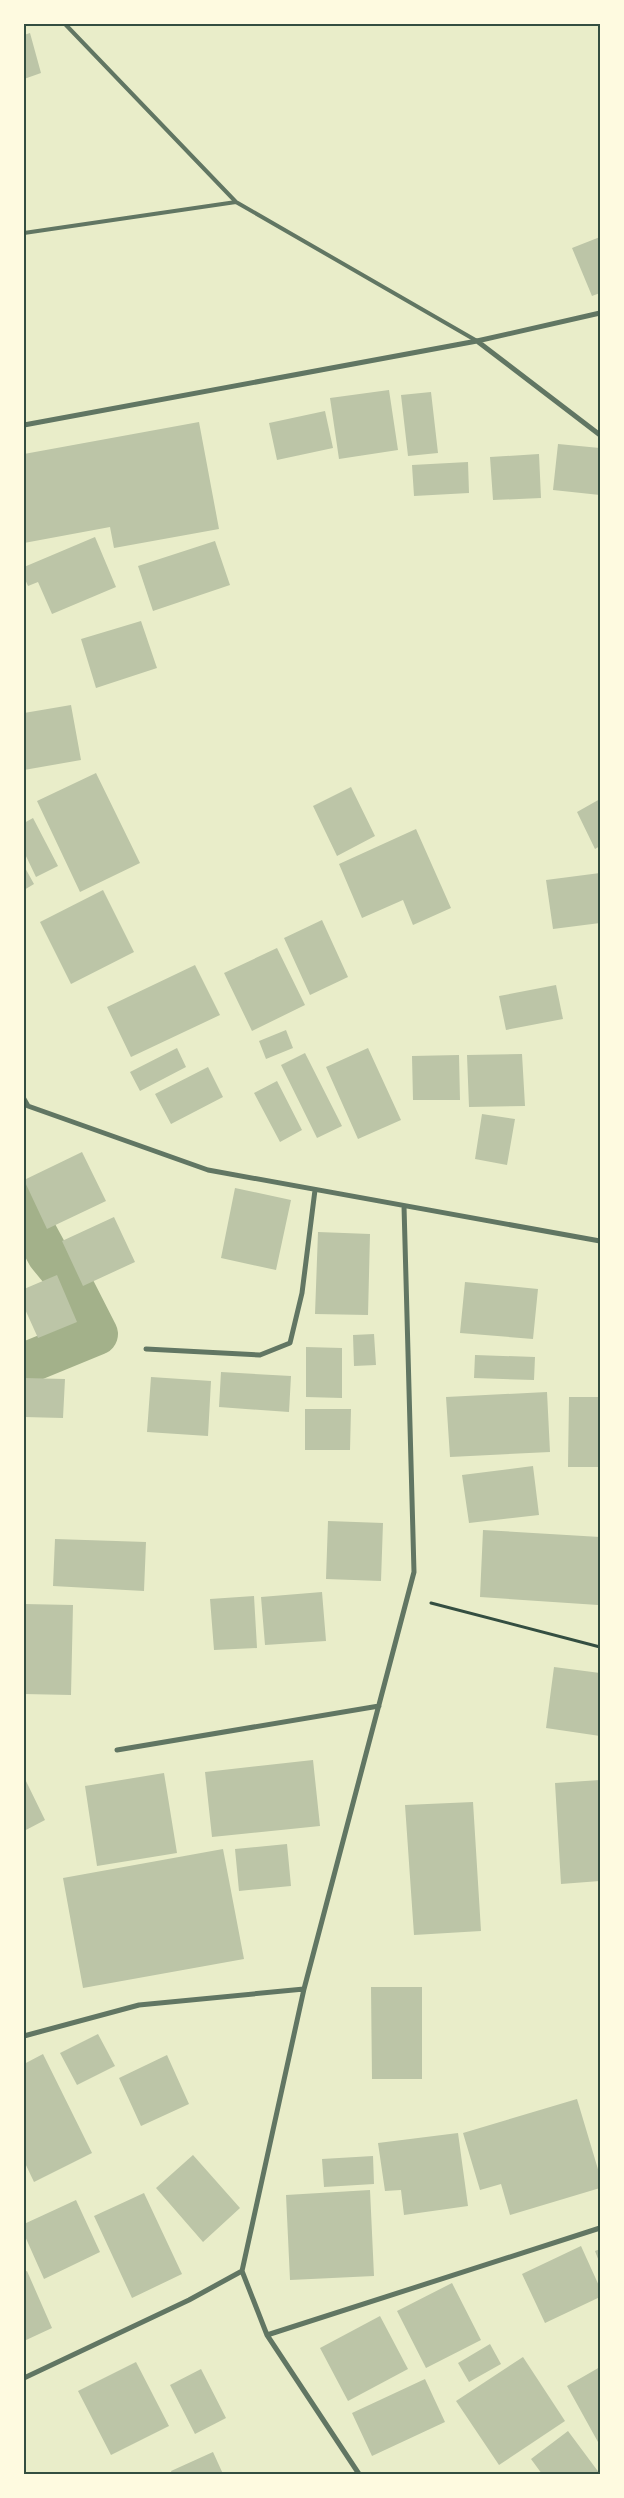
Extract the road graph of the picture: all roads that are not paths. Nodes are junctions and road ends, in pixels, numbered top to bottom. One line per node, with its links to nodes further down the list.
1 (65, 24): 2 (lane)
2 (236, 202): 3 (lane); 5 (lane)
3 (24, 233)
4 (600, 313): 5 (street)
5 (477, 341): 6 (street); 7 (street)
6 (24, 425)
7 (600, 435)
8 (24, 1099): 9 (street)
9 (26, 1107): 10 (street)
10 (315, 1190): 11 (street); 13 (street)
11 (404, 1206): 12 (street); 14 (street)
12 (600, 1241)
13 (146, 1349)
14 (379, 1706): 15 (street); 16 (street)
15 (117, 1750)
16 (304, 1989): 17 (street); 19 (street)
17 (24, 2036)
18 (600, 2228): 20 (street)
19 (242, 2271): 20 (street); 21 (street)
20 (267, 2335): 22 (street)
21 (24, 2378)
22 (359, 2474)

